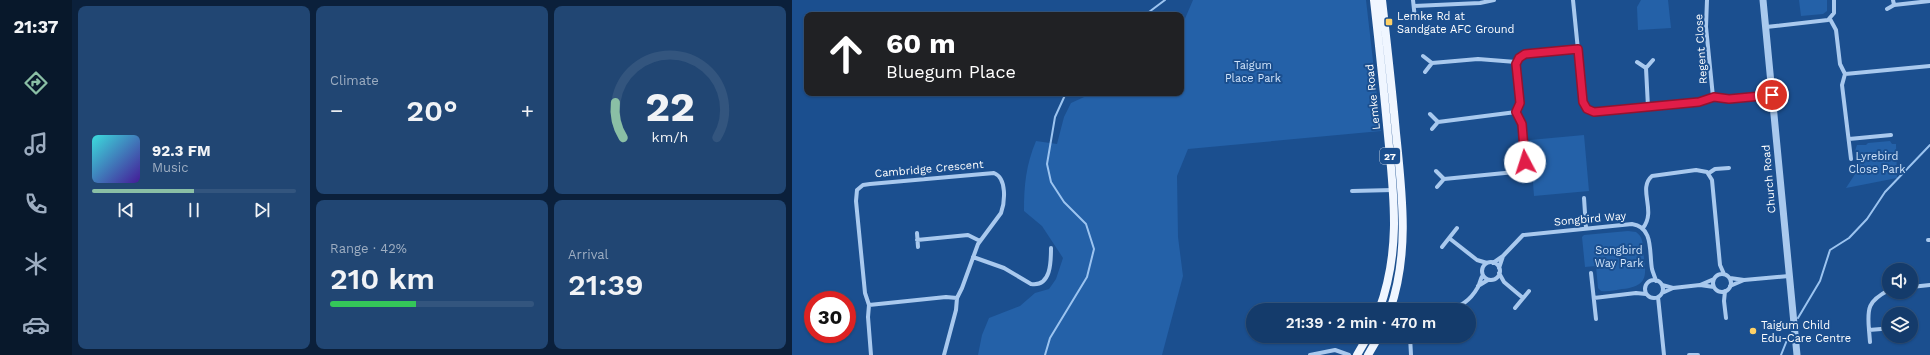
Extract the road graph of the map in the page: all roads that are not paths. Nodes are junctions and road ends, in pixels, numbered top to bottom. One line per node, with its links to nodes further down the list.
1 (1374, 0): 44 (main road, Lemke Road / 27)
2 (1382, 0): 44 (main road, Lemke Road / 27)
3 (1413, 0): 12 (street)
4 (1494, 0): 12 (street)
5 (1573, 0): 17 (street)
6 (1708, 0): 28 (street, Regent Close)
7 (1763, 0): 16 (street, Church Road)
8 (1834, 0): 15 (street)
9 (1893, 0): 11 (street)
10 (1930, 1): 11 (street)
11 (1894, 5): 13 (street)
12 (1414, 6): 14 (street)
13 (1887, 9)
14 (1415, 19)
15 (1830, 19): 16 (street); 26 (street)
16 (1766, 27): 27 (street, Church Road)
17 (1578, 49): 20 (street); 29 (street)
18 (1423, 56): 22 (street)
19 (1653, 60): 24 (street)
20 (1516, 62): 22 (street); 30 (street)
21 (1637, 62): 24 (street)
22 (1432, 63): 25 (street)
23 (1930, 66): 26 (street)
24 (1646, 68): 29 (street)
25 (1425, 72)
26 (1845, 74): 35 (street)
27 (1772, 95): 28 (street); 71 (street, Church Road)
28 (1714, 97): 29 (street)
29 (1648, 107)
30 (1516, 112): 32 (street); 40 (street)
31 (1430, 114): 32 (street)
32 (1438, 122): 33 (street)
33 (1432, 129)
34 (1890, 135): 35 (street)
35 (1849, 139): 36 (street)
36 (1851, 159)
37 (1729, 168): 39 (street)
38 (1436, 171): 40 (street)
39 (1709, 173): 49 (street); 62 (street)
40 (1444, 179): 42 (street)
41 (855, 184): 43 (street)
42 (1437, 187)
43 (859, 188): 53 (street, Cambridge Crescent); 104 (street)
44 (1398, 189): 45 (street); 101 (main road, Lemke Road / 27); 102 (main road, Lemke Road / 27)
45 (1352, 191)
46 (1584, 198): 48 (street)
47 (1457, 228): 51 (street)
48 (1586, 228): 49 (street, Songbird Way); 57 (street, Songbird Way)
49 (1643, 228): 65 (street)
50 (917, 233): 52 (street)
51 (1449, 238): 55 (street); 59 (street)
52 (918, 240): 53 (street); 54 (street)
53 (980, 241): 58 (street, Cambridge Crescent)
54 (918, 247)
55 (1442, 247)
56 (1051, 248): 58 (street)
57 (1503, 256): 61 (street, Songbird Way); 64 (street, Songbird Way)
58 (973, 258): 96 (street, Cambridge Crescent)
59 (1477, 260): 60 (street); 63 (street)
60 (1487, 263): 61 (street); 63 (street)
61 (1493, 263): 64 (street)
62 (1720, 265): 68 (street); 70 (street)
63 (1482, 268): 69 (street)
64 (1499, 268): 67 (street)
65 (1652, 271): 77 (street); 78 (street)
66 (1591, 273): 98 (street)
67 (1499, 274): 73 (street); 79 (street)
68 (1724, 274): 70 (street); 72 (street)
69 (1483, 275): 75 (street); 83 (street)
70 (1718, 275): 74 (street)
71 (1789, 276): 76 (street); 124 (street, Church Road)
72 (1730, 278): 76 (street); 84 (street)
73 (1494, 279): 75 (street); 79 (street)
74 (1714, 279): 81 (street); 86 (street)
75 (1488, 280): 83 (street)
76 (1744, 280): 84 (street)
77 (1650, 281): 78 (street); 87 (street)
78 (1656, 281): 80 (street)
79 (1504, 282): 97 (street)
80 (1662, 285): 88 (street); 93 (street)
81 (1700, 285): 86 (street); 88 (street)
82 (1930, 285): 85 (street)
83 (1478, 286): 103 (street)
84 (1730, 286): 90 (street)
85 (1918, 286)
86 (1714, 287): 91 (street)
87 (1645, 288): 92 (street); 94 (street)
88 (1673, 288): 93 (street)
89 (1529, 291): 97 (street)
90 (1725, 291): 91 (street); 100 (street)
91 (1720, 292): 100 (street)
92 (1636, 293): 94 (street); 98 (street)
93 (1662, 293): 99 (street)
94 (1646, 294): 99 (street)
95 (1882, 296): 109 (street)
96 (957, 298): 104 (street); 115 (street, Cambridge Crescent)
97 (1523, 298): 105 (street)
98 (1594, 298): 107 (street)
99 (1656, 298): 121 (street)
100 (1724, 301): 106 (street)
101 (1381, 303)
102 (1392, 303)
103 (1463, 303)
104 (869, 305): 114 (street)
105 (1515, 308)
106 (1726, 318)
107 (1596, 319)
108 (1881, 329): 109 (street)
109 (1869, 330): 110 (street)
110 (1870, 342)
111 (1364, 343): 118 (main road)
112 (1375, 343): 119 (main road)
113 (1410, 343): 120 (street)
114 (871, 355)
115 (944, 355)
116 (1310, 355): 117 (street)
117 (1349, 355)
118 (1357, 355)
119 (1368, 355)
120 (1411, 355)
121 (1664, 355)
122 (1689, 355): 123 (street)
123 (1698, 355)
124 (1797, 355)

